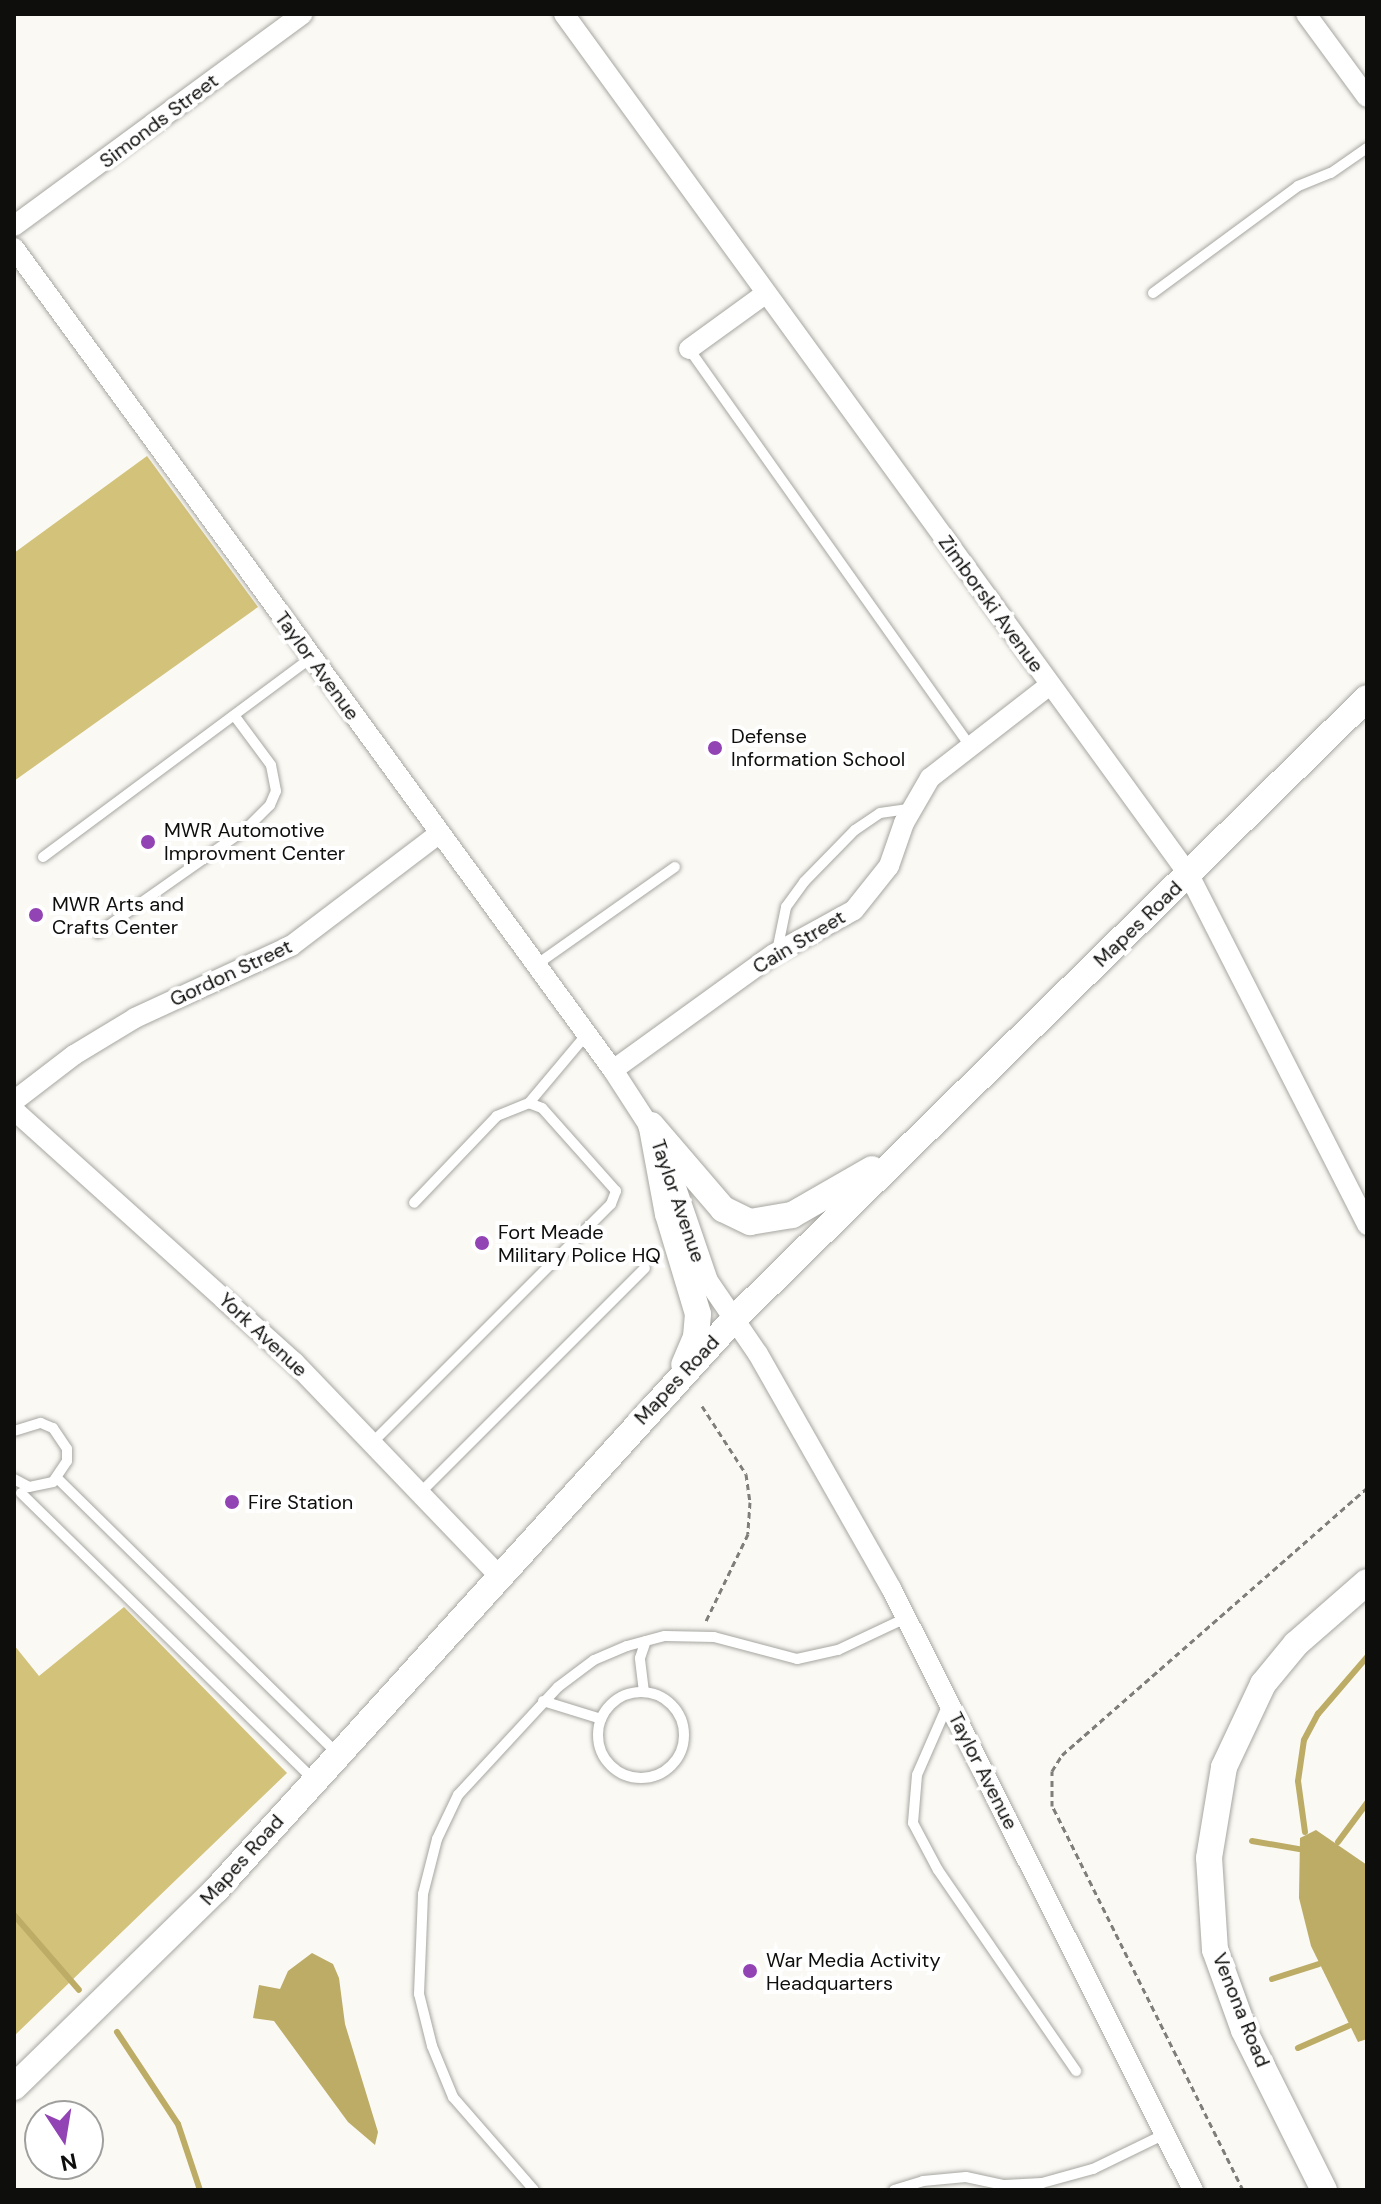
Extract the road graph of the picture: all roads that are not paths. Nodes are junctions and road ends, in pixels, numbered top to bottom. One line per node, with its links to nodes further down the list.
1 (303, 14): 6 (street, Simonds Street)
2 (564, 14): 9 (street, Zimborski Avenue)
3 (1306, 14): 4 (street)
4 (1367, 97)
5 (1367, 148): 8 (lane)
6 (14, 226)
7 (14, 248): 11 (street, Taylor Avenue)
8 (1153, 293)
9 (765, 294): 10 (street); 12 (street, Zimborski Avenue)
10 (689, 349): 15 (lane)
11 (311, 658): 14 (lane); 17 (street, Taylor Avenue)
12 (1050, 685): 15 (street, Cain Street); 20 (street, Zimborski Avenue)
13 (1367, 698): 20 (street, Mapes Road)
14 (234, 715): 18 (lane); 21 (lane)
15 (969, 744): 16 (street, Cain Street)
16 (910, 809): 22 (street, Cain Street); 22 (lane)
17 (440, 833): 23 (street, Taylor Avenue); 26 (street, Gordon Street)
18 (43, 857)
19 (675, 867): 23 (lane)
20 (1189, 875): 30 (street, Mapes Road); 32 (street, Zimborski Avenue)
21 (98, 933)
22 (777, 952): 25 (street, Cain Street)
23 (536, 966): 24 (street, Taylor Avenue)
24 (586, 1035): 25 (street, Taylor Avenue); 27 (lane)
25 (613, 1070): 29 (street, Taylor Avenue)
26 (14, 1101)
27 (529, 1103): 31 (lane); 37 (lane)
28 (14, 1110): 37 (street, York Avenue)
29 (651, 1125): 30 (street); 34 (street, Taylor Avenue); 35 (street)
30 (918, 1139): 34 (street, Mapes Road)
31 (414, 1203)
32 (1367, 1225)
33 (645, 1268): 40 (lane)
34 (735, 1318): 35 (street, Mapes Road); 43 (street, Taylor Avenue)
35 (677, 1380): 41 (street, Mapes Road)
36 (14, 1431): 38 (lane)
37 (372, 1443): 40 (street, York Avenue)
38 (57, 1478): 39 (lane); 49 (lane)
39 (18, 1489): 50 (lane)
40 (420, 1493): 41 (street, York Avenue)
41 (497, 1574): 49 (street, Mapes Road)
42 (1367, 1582): 59 (street, Venona Road)
43 (906, 1618): 44 (lane); 47 (street, Taylor Avenue)
44 (646, 1641): 45 (lane); 46 (lane)
45 (644, 1692): 48 (lane); 48 (lane)
46 (543, 1701): 48 (lane); 55 (lane)
47 (948, 1702): 51 (lane); 53 (street, Taylor Avenue)
48 (601, 1719)
49 (337, 1753): 50 (street, Mapes Road)
50 (314, 1780): 52 (street, Mapes Road)
51 (1076, 2071)
52 (14, 2087)
53 (1165, 2134): 54 (lane); 58 (street, Taylor Avenue)
54 (966, 2177): 56 (lane); 57 (lane)
55 (534, 2190)
56 (894, 2190)
57 (973, 2190)
58 (1193, 2190)
59 (1324, 2190)

